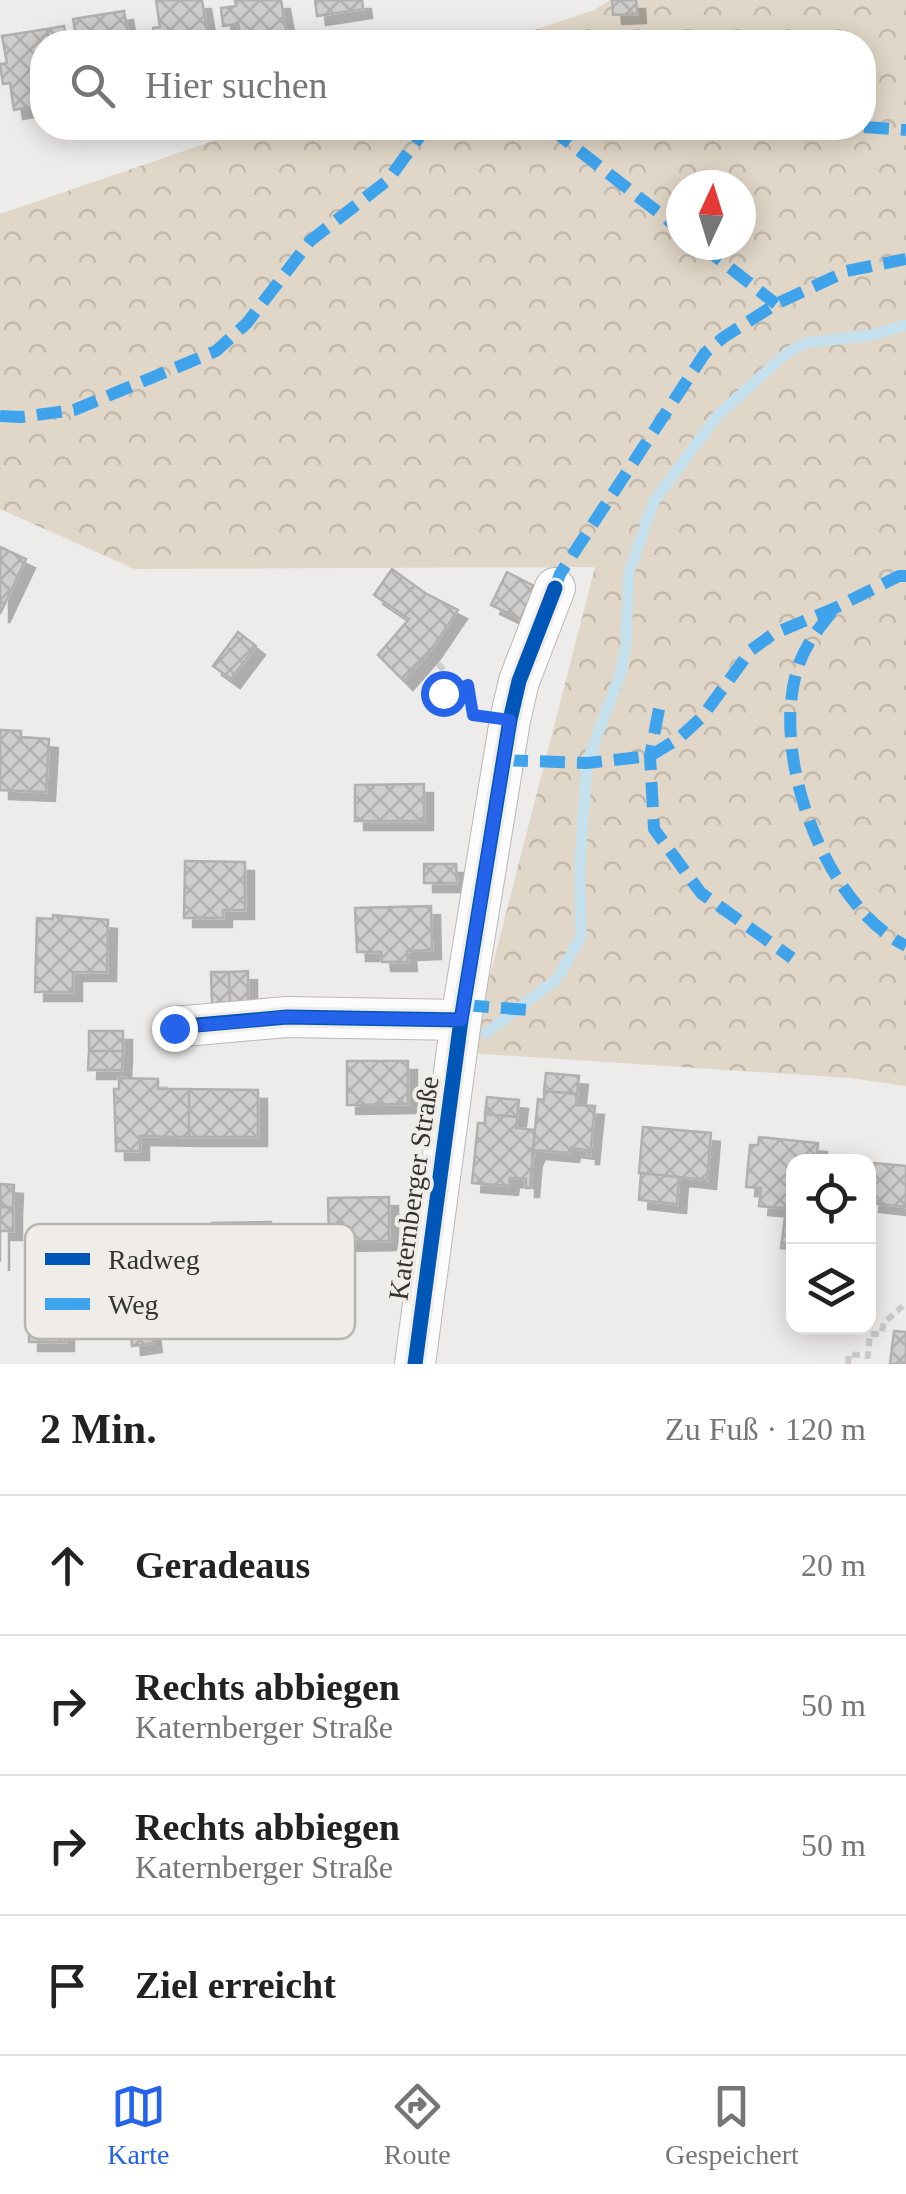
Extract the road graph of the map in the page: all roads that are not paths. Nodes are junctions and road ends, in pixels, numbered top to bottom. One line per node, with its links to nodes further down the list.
1 (555, 588): 2 (street, Katernberger Straße)
2 (461, 1020): 3 (street); 4 (street, Katernberger Straße)
3 (174, 1028)
4 (415, 1364)

